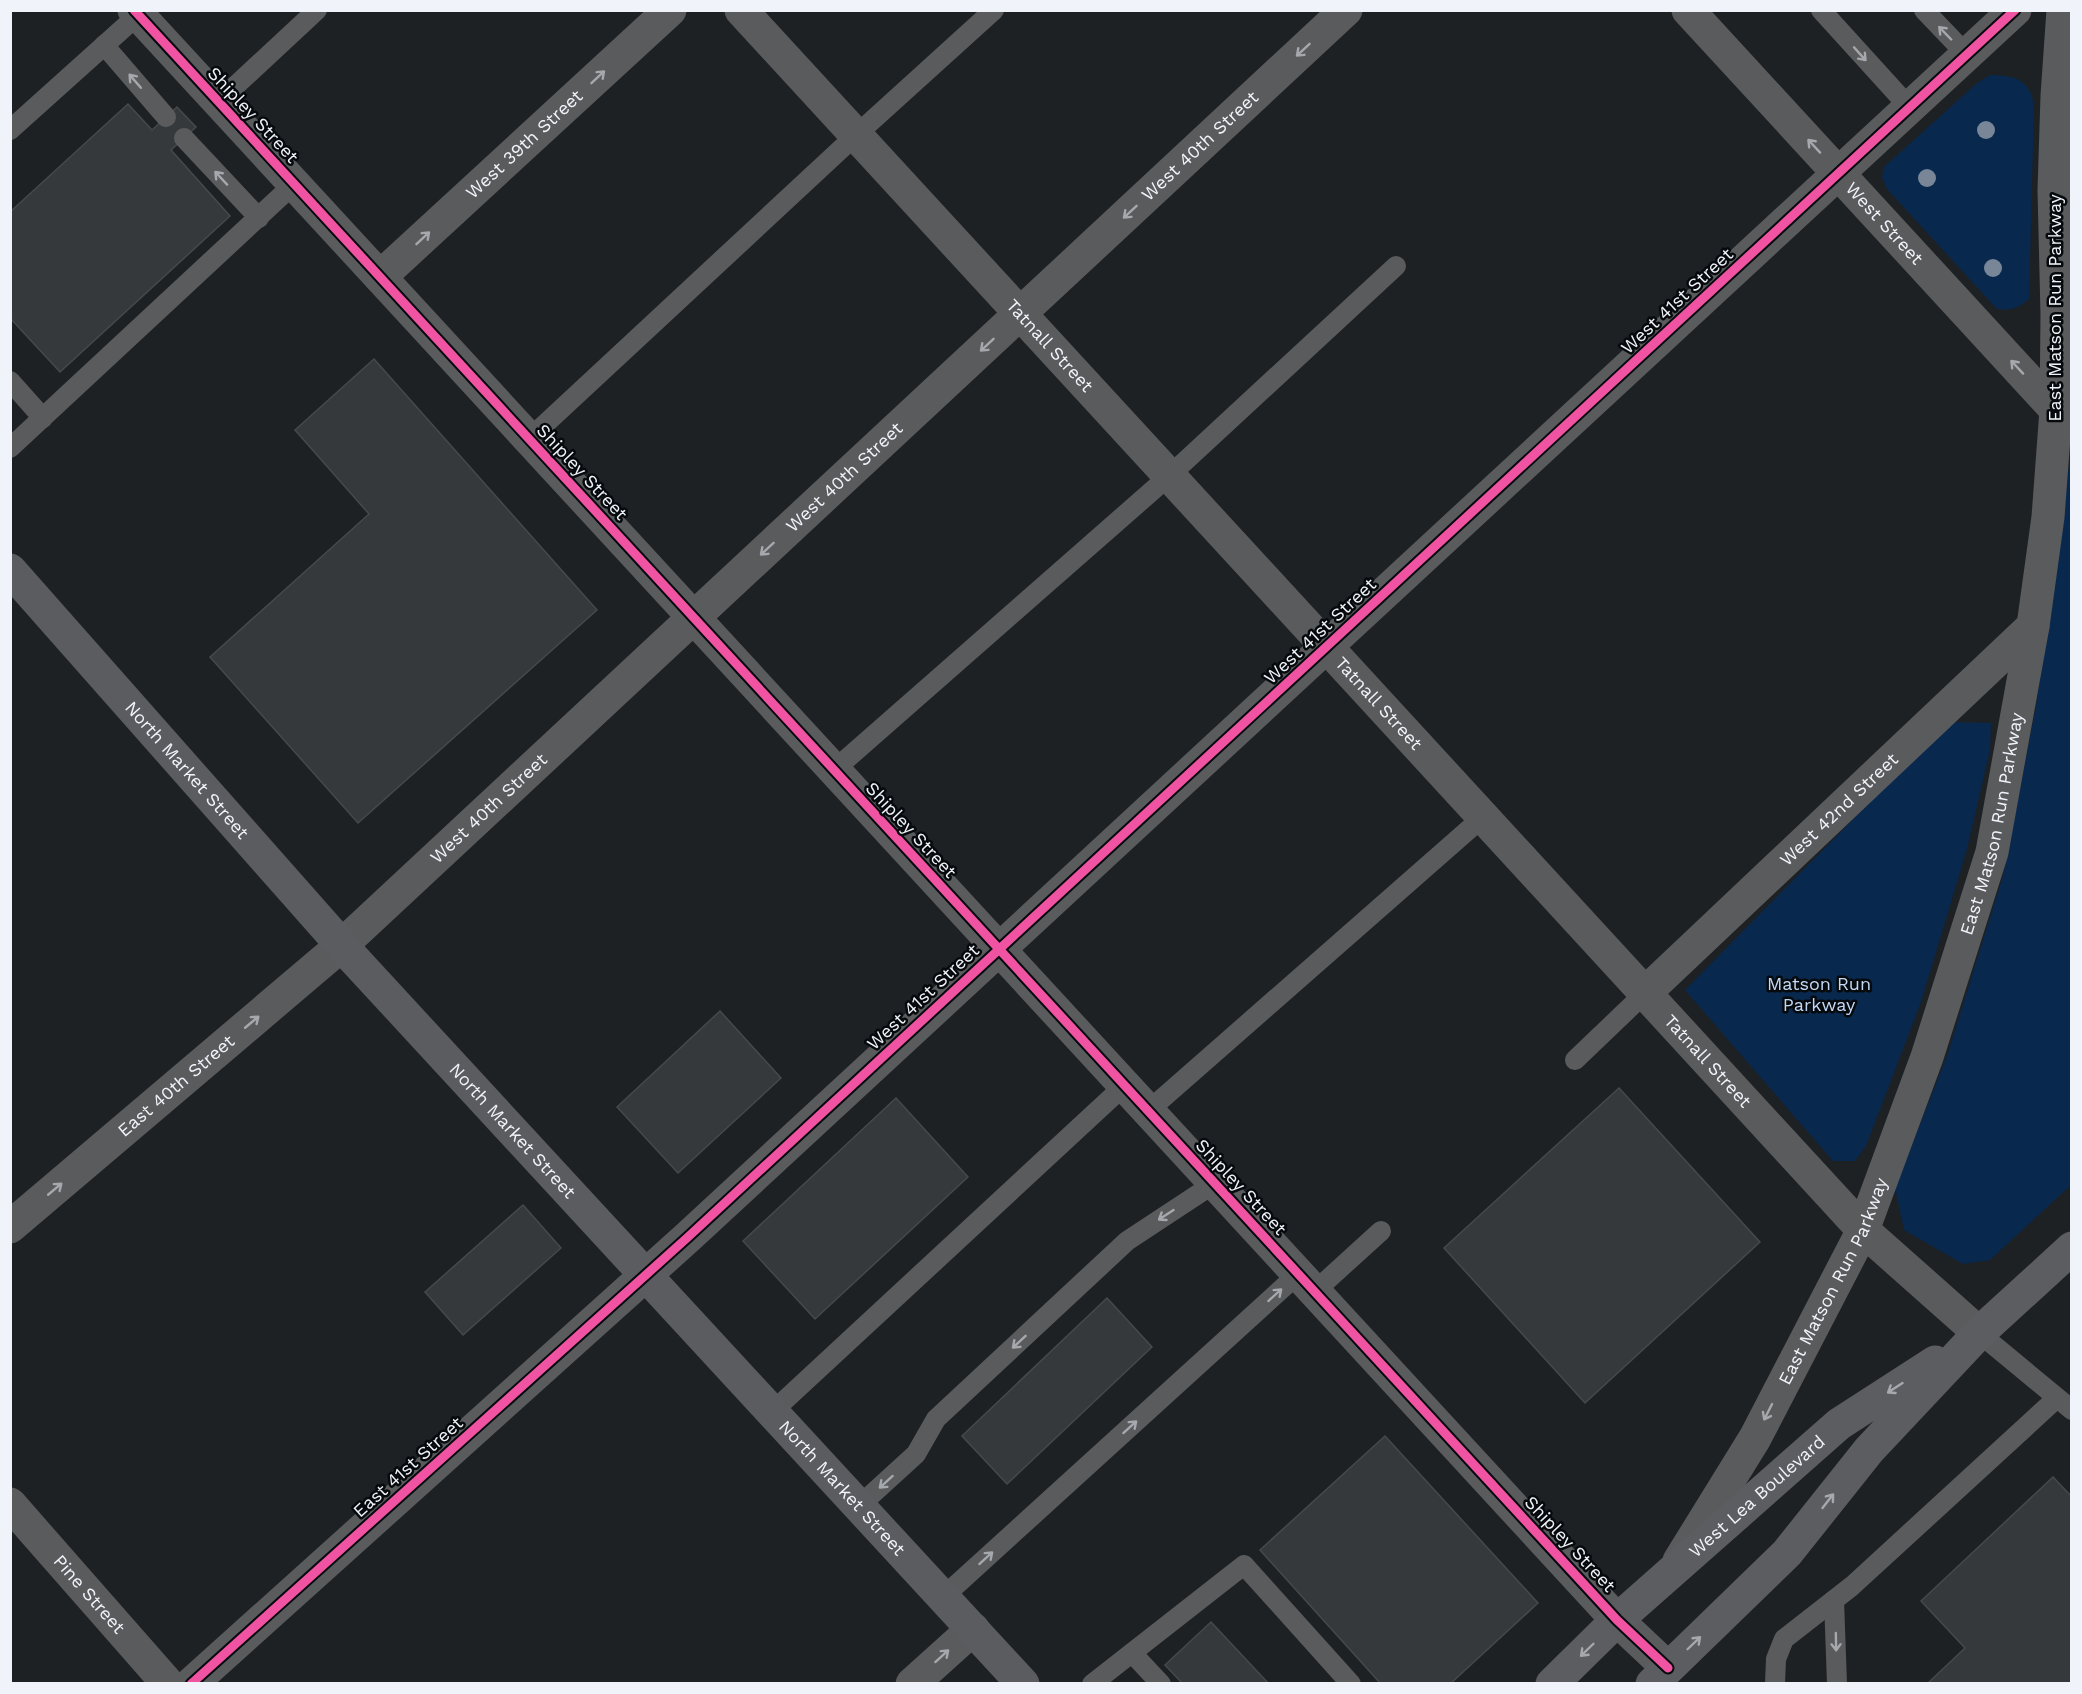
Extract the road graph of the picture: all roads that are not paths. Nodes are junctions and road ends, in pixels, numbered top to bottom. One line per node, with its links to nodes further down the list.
1 (317, 10): 14 (lane)
2 (670, 10): 24 (street, West 39th Street, one-way to 2)
3 (741, 10): 18 (street, Tatnall Street)
4 (994, 10): 18 (lane)
5 (1346, 10): 25 (street, West 40th Street, one-way to 25)
6 (1688, 10): 20 (street, West Street, one-way to 6)
7 (1821, 10): 15 (lane, one-way to 15)
8 (1924, 10): 13 (lane, one-way to 8)
9 (2015, 10): 13 (street, West 41st Street)
10 (2063, 10): 27 (street, East Matson Run Parkway)
11 (136, 13): 12 (lane); 14 (street, Shipley Street)
12 (104, 45): 16 (lane, one-way to 12); 17 (lane)
13 (1967, 55): 15 (street, West 41st Street)
14 (218, 102): 21 (street, Shipley Street)
15 (1910, 108): 20 (street, West 41st Street)
16 (166, 117)
17 (10, 130)
18 (855, 136): 25 (street, Tatnall Street); 29 (lane)
19 (184, 138): 22 (lane, one-way to 19)
20 (1839, 174): 27 (street, West Street, one-way to 20); 35 (street, West 41st Street)
21 (294, 184): 22 (lane); 24 (street, Shipley Street)
22 (259, 218): 28 (lane)
23 (1396, 266): 31 (lane)
24 (380, 277): 29 (street, Shipley Street)
25 (1020, 314): 31 (street, Tatnall Street); 33 (street, West 40th Street, one-way to 33)
26 (10, 381): 28 (lane)
27 (2056, 410): 34 (street, East Matson Run Parkway)
28 (43, 418): 30 (lane)
29 (529, 439): 33 (street, Shipley Street)
30 (10, 448)
31 (1169, 476): 35 (street, Tatnall Street); 36 (lane)
32 (16, 586): 38 (main road, North Market Street)
33 (694, 618): 36 (street, Shipley Street); 38 (street, West 40th Street)
34 (2033, 626): 40 (street, West 42nd Street); 46 (street, East Matson Run Parkway)
35 (1326, 647): 37 (street, Tatnall Street); 39 (street, West 41st Street)
36 (834, 770): 39 (street, Shipley Street)
37 (1483, 817): 40 (street, Tatnall Street); 43 (lane)
38 (342, 945): 45 (street, East 40th Street, one-way to 38); 49 (main road, North Market Street)
39 (999, 949): 42 (street, Shipley Street); 49 (street, West 41st Street)
40 (1645, 993): 41 (lane); 46 (street, Tatnall Street)
41 (1575, 1060)
42 (1125, 1085): 43 (street, Shipley Street); 53 (lane)
43 (1148, 1111): 44 (street, Shipley Street)
44 (1215, 1183): 50 (street, Shipley Street); 55 (lane, one-way to 55)
45 (10, 1227)
46 (1863, 1230): 51 (street, Tatnall Street); 56 (street, East Matson Run Parkway, one-way to 56)
47 (1381, 1231): 50 (lane)
48 (2072, 1248): 51 (street, West Lea Boulevard)
49 (646, 1275): 53 (main road, North Market Street); 64 (street, East 41st Street)
50 (1306, 1282): 57 (lane, one-way to 50); 59 (street, Shipley Street)
51 (1979, 1333): 52 (lane); 56 (street, West Lea Boulevard, one-way to 56); 62 (street, West Lea Boulevard, one-way to 51)
52 (2064, 1404): 58 (lane)
53 (772, 1412): 55 (main road, North Market Street)
54 (10, 1504): 63 (street, Pine Street)
55 (859, 1506): 57 (main road, North Market Street)
56 (1671, 1573): 59 (street, West Lea Boulevard)
57 (943, 1597): 60 (main road, North Market Street)
58 (1834, 1600): 71 (lane); 72 (lane, one-way to 72)
59 (1617, 1620): 62 (street, Shipley Street); 70 (street, West Lea Boulevard, one-way to 70)
60 (973, 1629): 65 (street, one-way to 60); 66 (main road, North Market Street)
61 (1132, 1653): 67 (lane); 68 (lane); 69 (lane)
62 (1667, 1678)
63 (168, 1683)
64 (191, 1683)
65 (912, 1683)
66 (1023, 1683)
67 (1092, 1683)
68 (1161, 1683)
69 (1351, 1683)
70 (1552, 1683)
71 (1775, 1683)
72 (1837, 1683)

